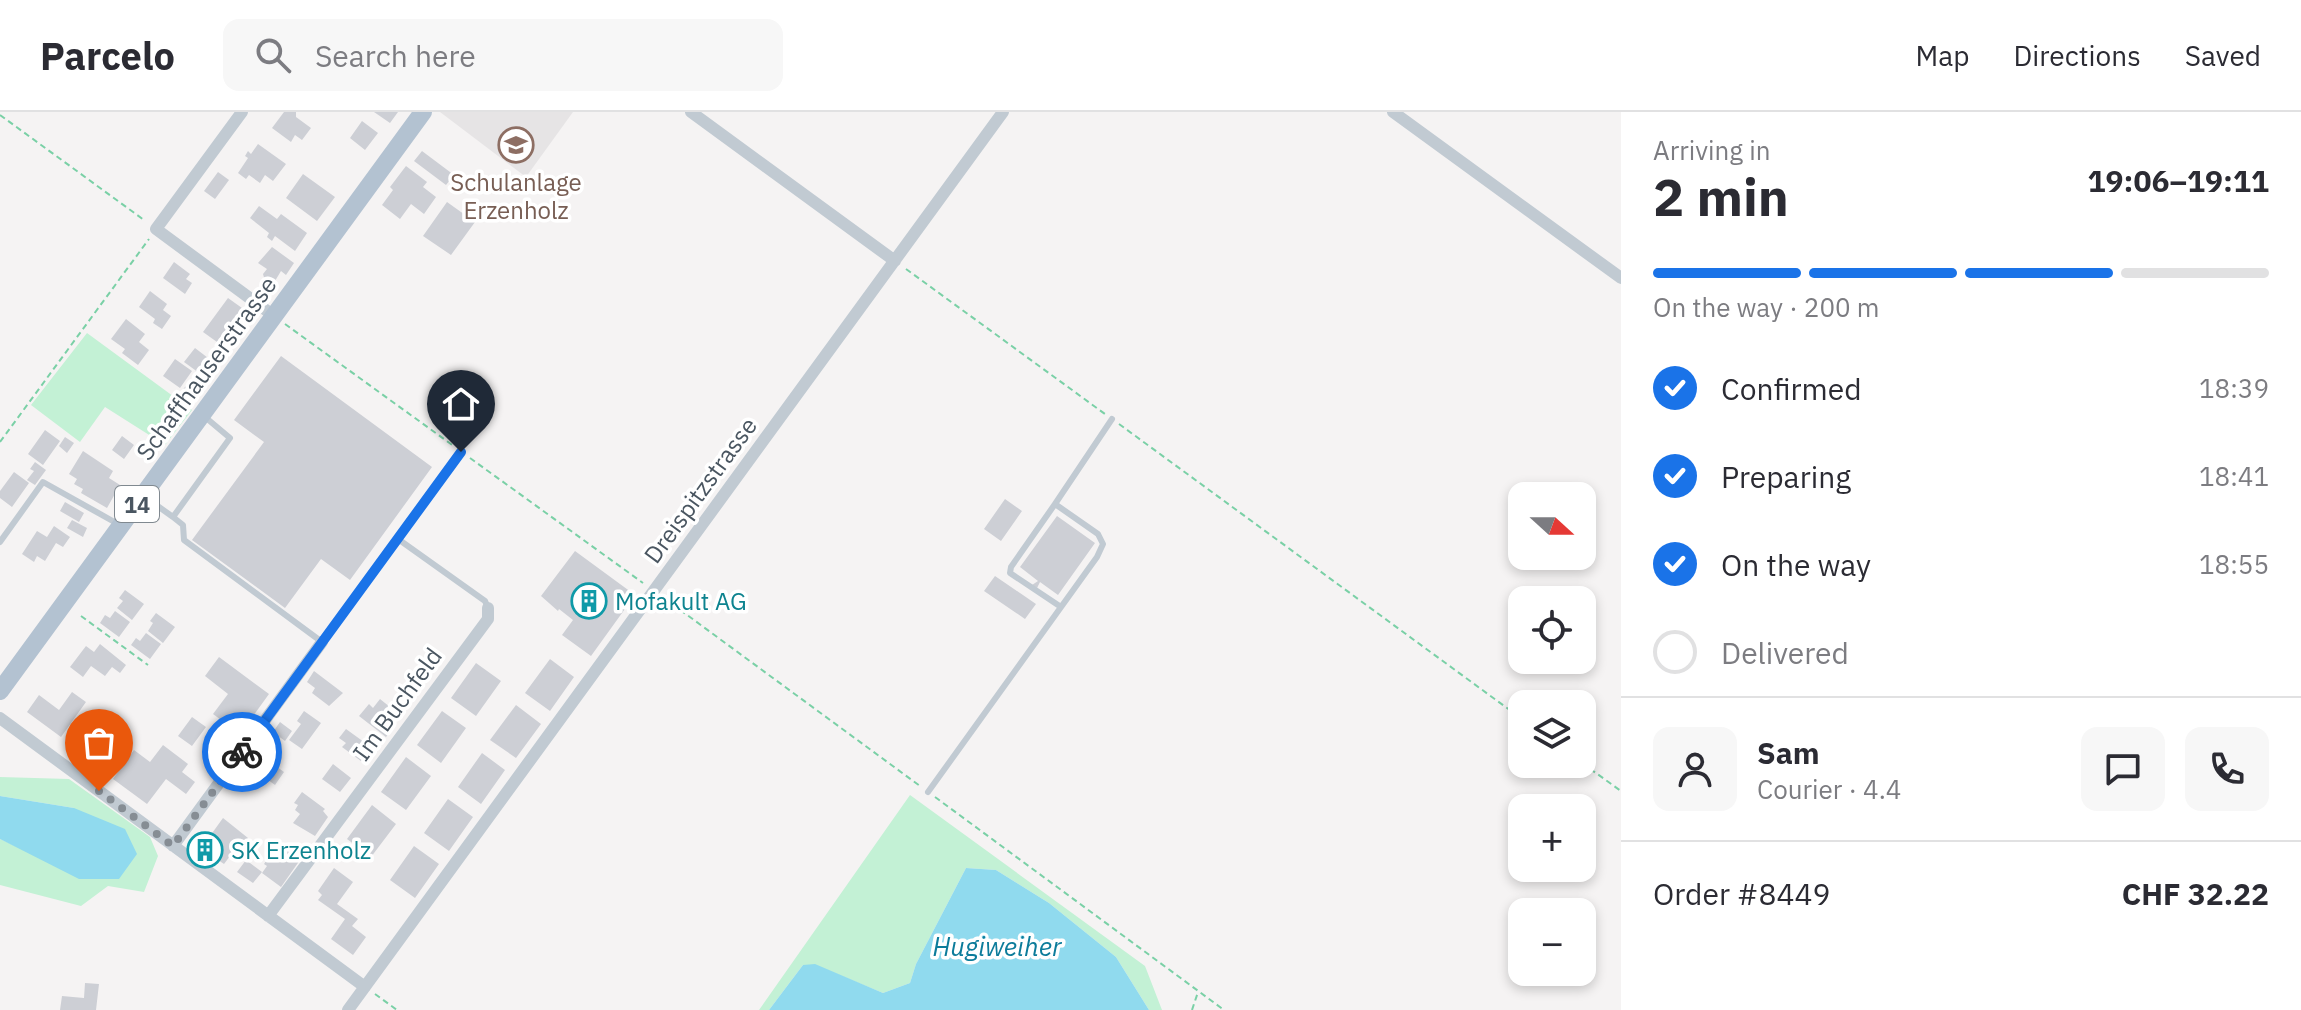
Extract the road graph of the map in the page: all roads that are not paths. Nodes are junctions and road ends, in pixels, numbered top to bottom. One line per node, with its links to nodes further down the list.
1 (242, 112): 8 (street)
2 (423, 112): 8 (main road, Schaffhauserstrasse / 14)
3 (691, 112): 6 (street)
4 (1003, 112): 6 (street, Dreispitzstrasse)
5 (1393, 112): 7 (street)
6 (895, 261): 26 (street, Dreispitzstrasse)
7 (1621, 278)
8 (274, 316): 9 (main road, Schaffhauserstrasse / 14)
9 (202, 415): 12 (main road, Schaffhauserstrasse / 14); 14 (lane)
10 (1112, 419): 13 (lane)
11 (461, 452): 16 (lane)
12 (143, 496): 14 (lane); 15 (main road, Schaffhauserstrasse / 14)
13 (1055, 504): 18 (lane); 18 (lane)
14 (173, 517): 20 (lane)
15 (121, 526): 17 (lane); 21 (main road, Schaffhauserstrasse / 14)
16 (398, 539): 19 (lane, Im Buchfeld); 20 (lane)
17 (0, 542)
18 (1061, 607): 23 (lane)
19 (488, 608): 25 (street, Im Buchfeld)
20 (322, 642): 24 (street)
21 (0, 691)
22 (0, 718): 24 (street)
23 (928, 792)
24 (173, 846): 25 (street)
25 (268, 916): 26 (street)
26 (365, 987): 27 (street, Dreispitzstrasse)
27 (348, 1010)

